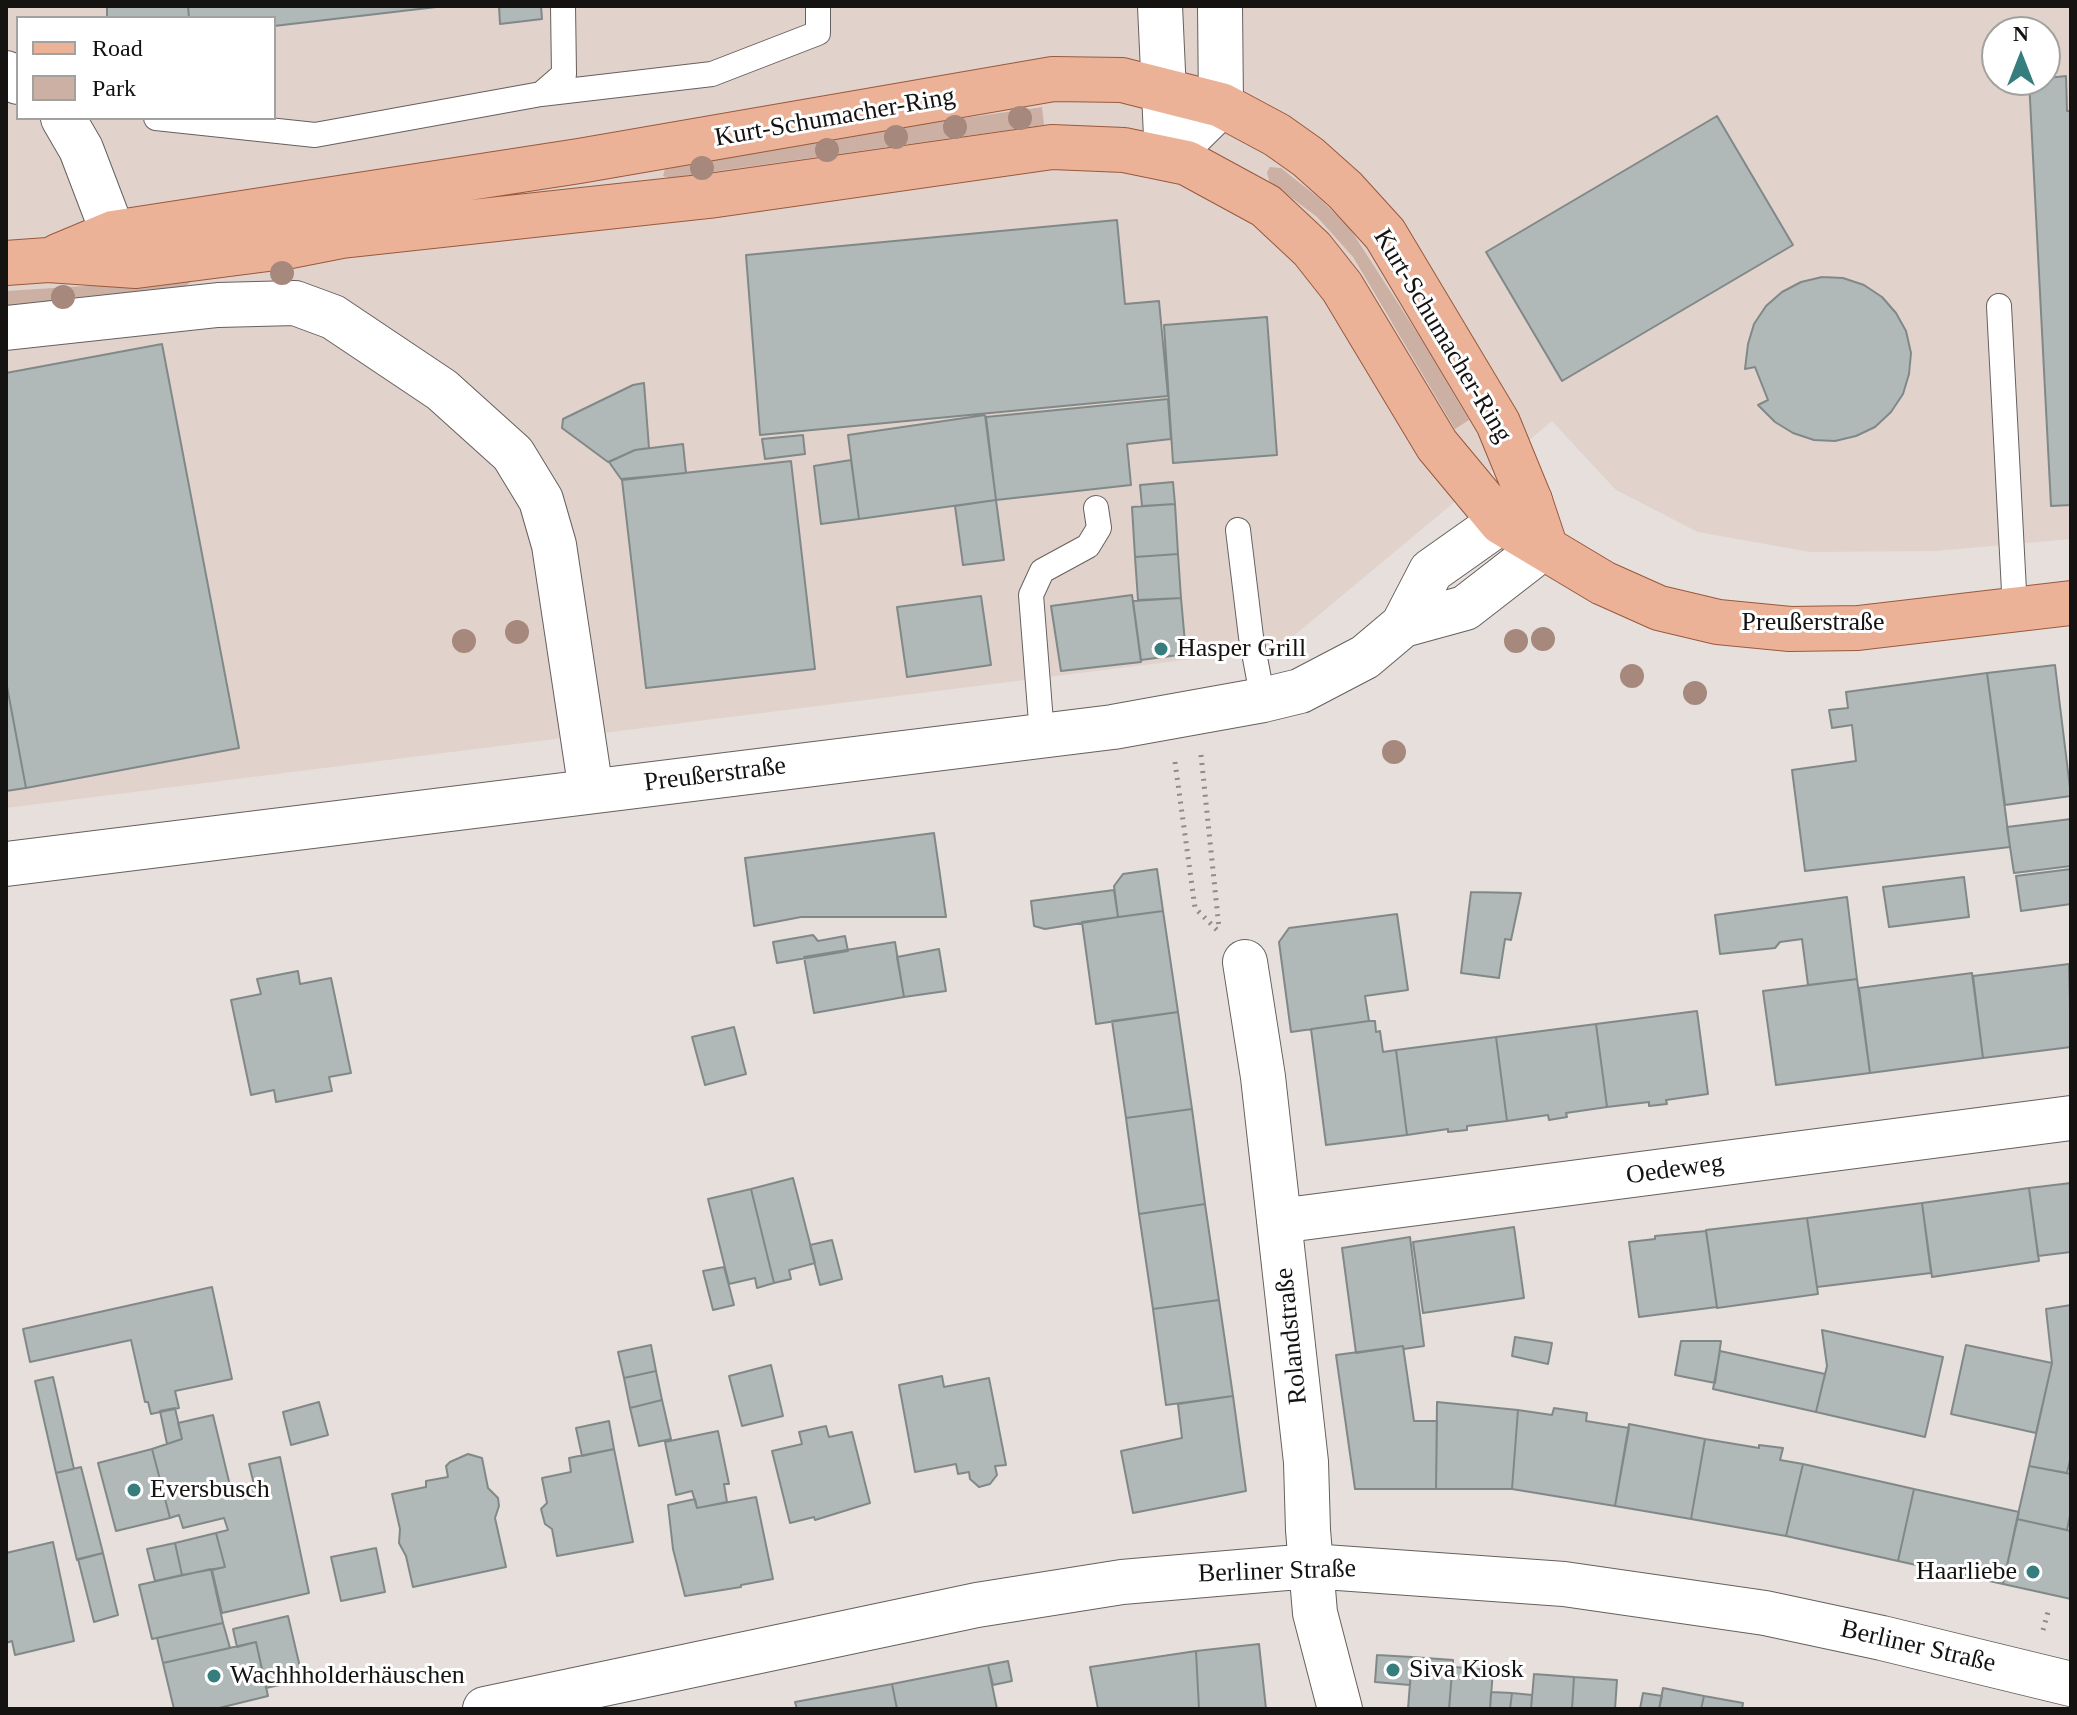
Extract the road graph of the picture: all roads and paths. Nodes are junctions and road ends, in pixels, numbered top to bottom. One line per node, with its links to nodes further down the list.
1 (563, 6): 6 (lane)
2 (818, 6): 6 (lane)
3 (1160, 6): 5 (street)
4 (1220, 6): 7 (street)
5 (1165, 91): 7 (main road, Kurt-Schumacher-Ring); 10 (street); 11 (main road, Kurt-Schumacher-Ring)
6 (541, 94): 9 (lane)
7 (1221, 105): 10 (street); 16 (main road, Kurt-Schumacher-Ring)
8 (66, 120): 11 (street)
9 (175, 120)
10 (1167, 158): 12 (main road, Kurt-Schumacher-Ring); 16 (main road, Kurt-Schumacher-Ring)
11 (113, 233): 12 (main road, Kurt-Schumacher-Ring)
12 (27, 261)
13 (1999, 306): 20 (lane)
14 (6, 328): 25 (street)
15 (1096, 508): 24 (lane)
16 (1515, 512): 18 (main road, Kurt-Schumacher-Ring); 21 (street, Preußerstraße)
17 (1238, 530): 22 (lane)
18 (1545, 546): 20 (main road, Preußerstraße); 21 (street, Preußerstraße)
19 (2071, 603): 20 (main road, Preußerstraße)
20 (2015, 610)
21 (1403, 625): 22 (street, Preußerstraße)
22 (1263, 700): 23 (street, Preußerstraße)
23 (1183, 716): 23 (path); 24 (street, Preußerstraße)
24 (1042, 735): 25 (street, Preußerstraße)
25 (591, 791): 26 (street, Preußerstraße)
26 (6, 864)
27 (1245, 962): 29 (street, Rolandstraße)
28 (2071, 1118): 29 (street, Oedeweg)
29 (1279, 1221): 30 (street, Rolandstraße)
30 (1310, 1566): 31 (street, Berliner Straße); 32 (street, Berliner Straße); 34 (street, Rolandstraße)
31 (2071, 1684)
32 (618, 1695): 33 (street, Berliner Straße)
33 (485, 1709)
34 (1340, 1709)

